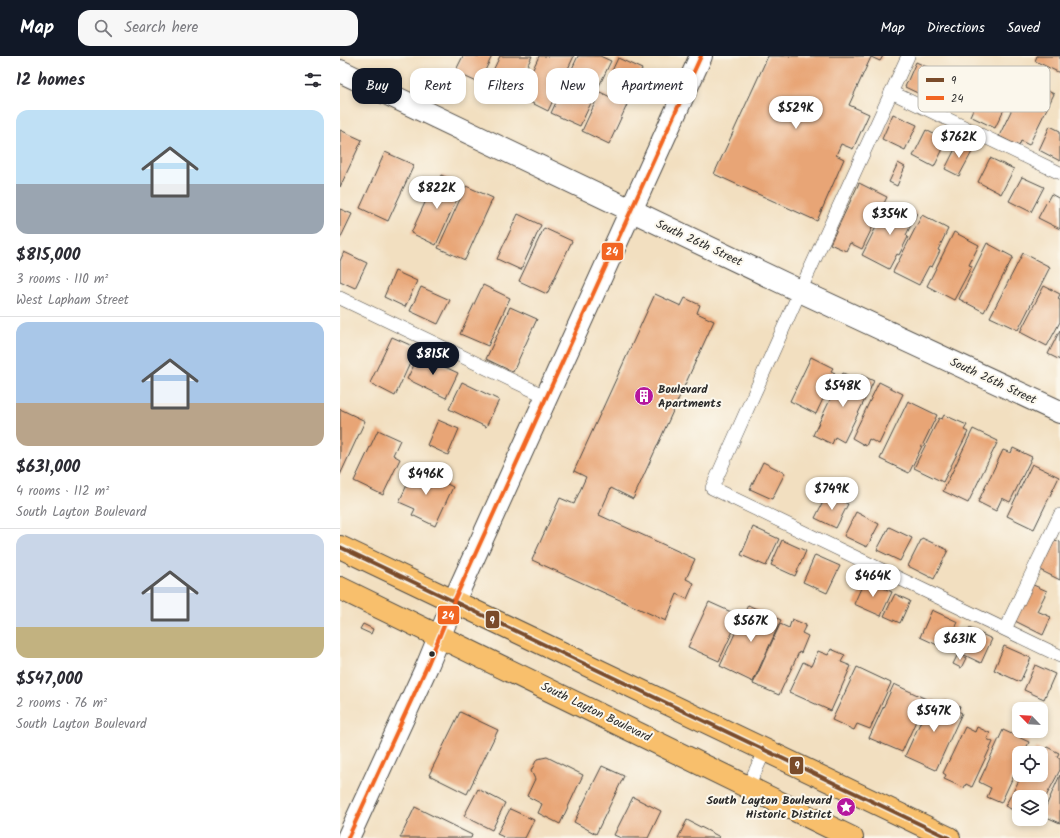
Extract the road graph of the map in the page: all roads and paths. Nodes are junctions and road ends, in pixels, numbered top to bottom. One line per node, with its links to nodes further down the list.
1 (701, 56): 8 (street)
2 (908, 56): 4 (lane)
3 (340, 71): 8 (street, South 26th Street)
4 (891, 92): 5 (lane); 9 (lane)
5 (918, 105)
6 (933, 112): 7 (lane)
7 (1060, 173)
8 (630, 211): 9 (street, South 26th Street); 11 (street)
9 (800, 291): 12 (street, South 26th Street); 17 (lane)
10 (340, 298): 11 (lane)
11 (547, 397): 16 (street)
12 (1060, 412)
13 (1060, 516): 17 (lane)
14 (340, 547): 16 (main road)
15 (340, 588): 18 (main road, South Layton Boulevard)
16 (454, 601): 18 (street); 20 (main road)
17 (1005, 629): 19 (lane)
18 (440, 636): 21 (main road, South Layton Boulevard); 22 (street)
19 (1060, 656)
20 (765, 750): 21 (lane); 24 (main road)
21 (748, 787): 23 (main road, South Layton Boulevard)
22 (348, 838)
23 (852, 838)
24 (949, 838)

